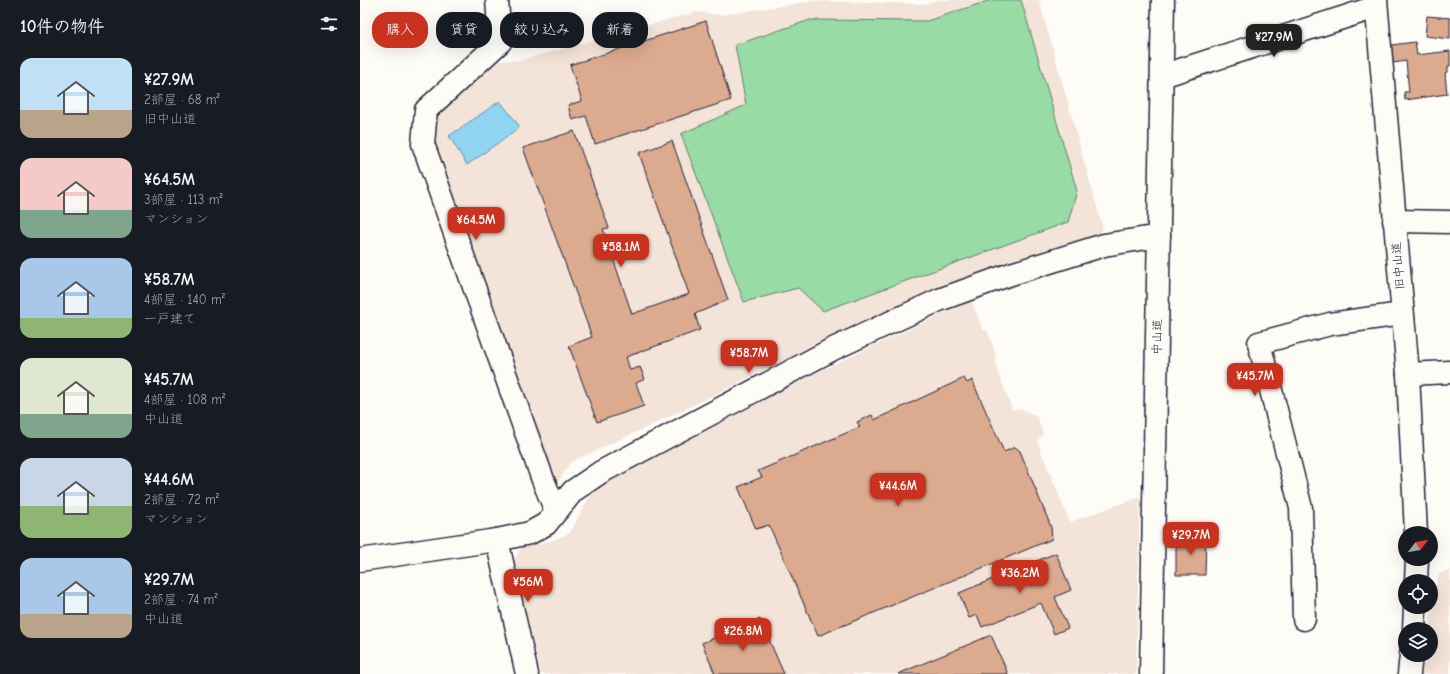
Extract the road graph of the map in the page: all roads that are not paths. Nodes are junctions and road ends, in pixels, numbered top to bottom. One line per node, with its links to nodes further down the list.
1 (497, 0): 11 (main road)
2 (1163, 0): 4 (main road, 中山道)
3 (1376, 3): 4 (main road); 5 (main road, 旧中山道)
4 (1162, 76): 7 (main road, 中山道)
5 (1394, 221): 6 (main road); 8 (main road, 旧中山道)
6 (1450, 222)
7 (1159, 236): 11 (main road); 18 (main road, 中山道)
8 (1402, 314): 10 (main road, 旧中山道); 15 (main road)
9 (1450, 372): 10 (main road)
10 (1408, 374): 12 (main road, 旧中山道)
11 (556, 511): 13 (main road)
12 (1416, 526)
13 (497, 540): 14 (main road); 17 (main road)
14 (360, 560)
15 (1304, 620)
16 (1410, 662): 19 (main road)
17 (527, 674)
18 (1151, 674)
19 (1409, 674)

